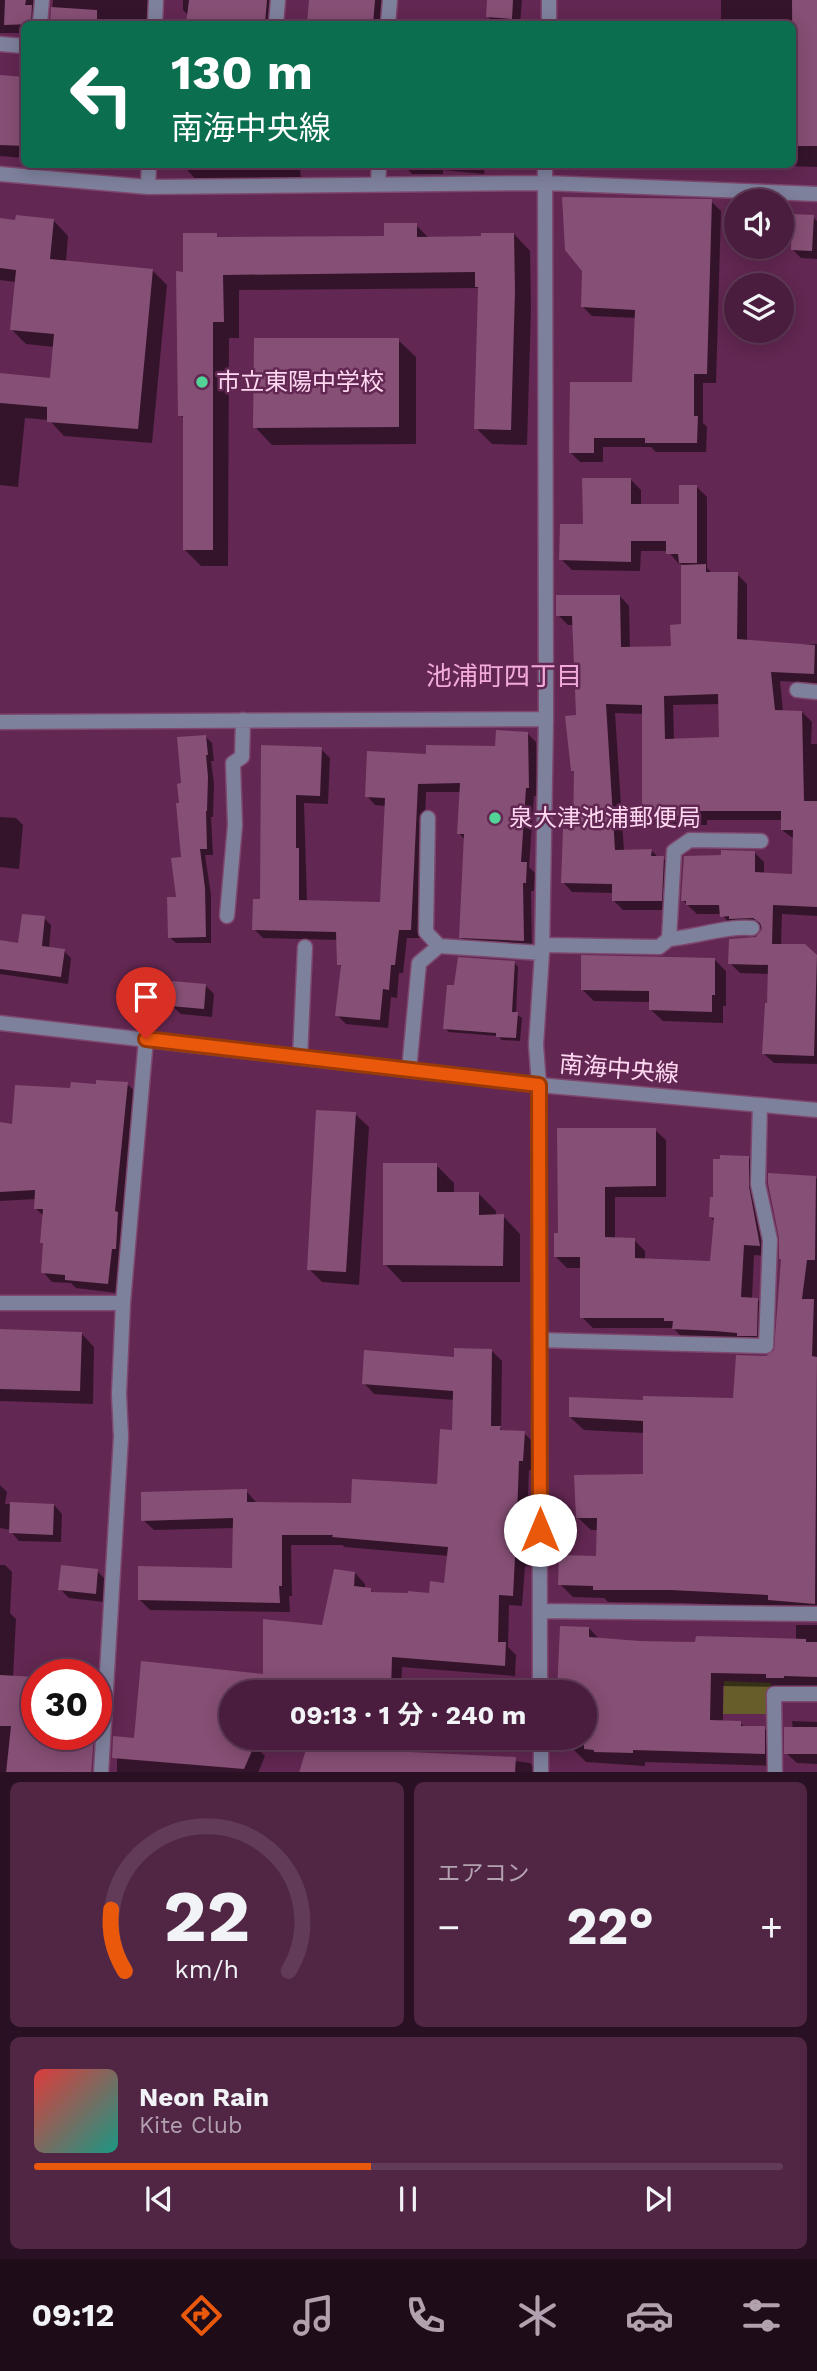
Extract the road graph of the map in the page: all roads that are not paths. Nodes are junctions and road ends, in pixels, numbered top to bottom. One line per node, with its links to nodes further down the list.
1 (42, 0): 6 (street)
2 (156, 0): 7 (street)
3 (278, 0): 8 (street)
4 (390, 0): 9 (street)
5 (549, 0): 10 (street)
6 (40, 21)
7 (155, 21)
8 (276, 21)
9 (388, 21)
10 (549, 21)
11 (0, 44): 12 (street)
12 (21, 46)
13 (149, 168): 19 (street)
14 (379, 168): 18 (street)
15 (545, 168): 17 (street)
16 (0, 174): 19 (street)
17 (545, 183): 18 (street); 20 (street); 23 (street)
18 (378, 184): 19 (street)
19 (148, 187)
20 (817, 194)
21 (797, 690): 22 (street)
22 (817, 692)
23 (547, 719): 24 (street); 33 (street)
24 (243, 720): 25 (street); 28 (street)
25 (0, 722)
26 (428, 818): 31 (street)
27 (761, 841): 30 (street)
28 (227, 916)
29 (752, 928): 30 (street)
30 (669, 939): 33 (street)
31 (439, 946): 33 (street); 37 (street)
32 (305, 947): 36 (street)
33 (542, 949): 38 (street)
34 (0, 1023): 35 (street, 南海中央線)
35 (146, 1039): 36 (street, 南海中央線); 42 (street)
36 (300, 1057): 37 (street, 南海中央線)
37 (409, 1070): 38 (street, 南海中央線)
38 (539, 1085): 39 (street, 南海中央線); 43 (street)
39 (760, 1105): 40 (street, 南海中央線); 43 (street)
40 (817, 1110)
41 (0, 1303): 42 (street)
42 (123, 1303): 49 (street)
43 (539, 1340): 44 (street)
44 (540, 1612): 45 (street); 46 (street)
45 (817, 1614)
46 (540, 1680)
47 (817, 1694): 51 (street)
48 (541, 1750): 50 (street)
49 (101, 1772)
50 (541, 1772)
51 (775, 1772)

